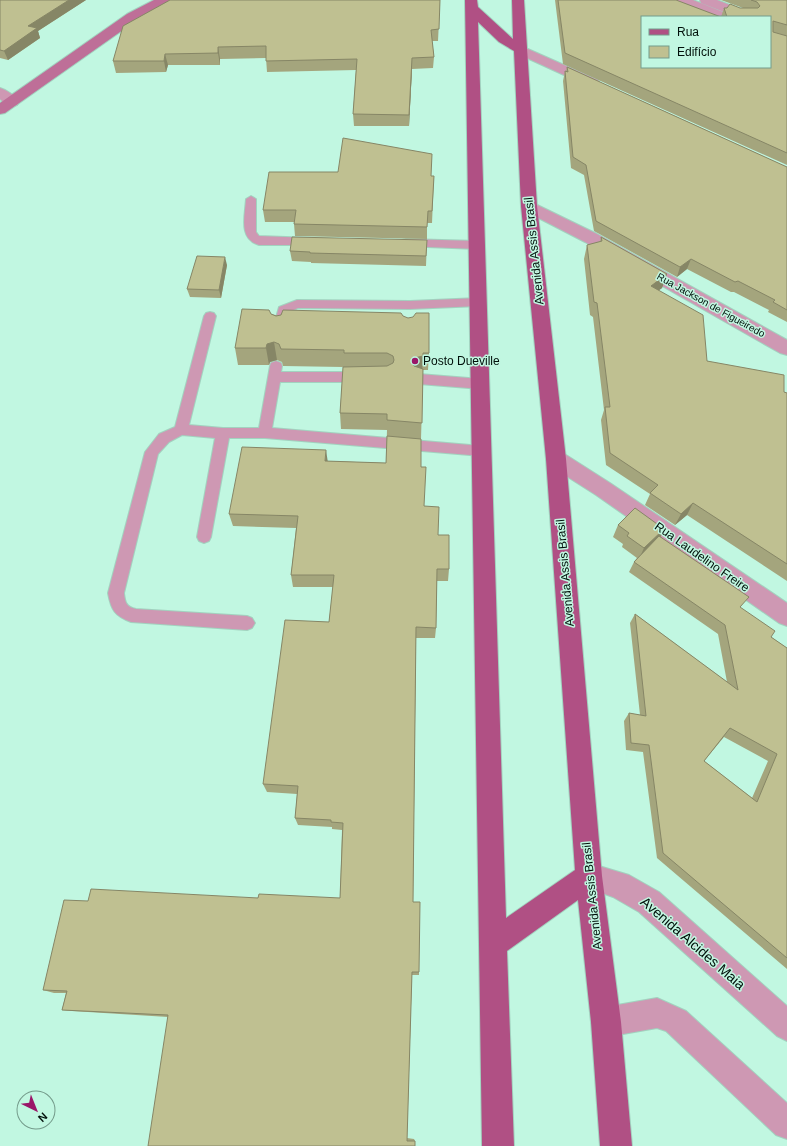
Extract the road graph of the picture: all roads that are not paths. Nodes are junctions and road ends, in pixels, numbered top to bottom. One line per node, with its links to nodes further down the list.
1 (164, 0): 11 (main road)
2 (518, 0): 8 (main road, Avenida Assis Brasil)
3 (682, 0): 6 (street)
4 (706, 0): 7 (street)
5 (471, 4): 8 (main road); 16 (main road)
6 (721, 16)
7 (746, 16)
8 (521, 50): 9 (street); 13 (main road, Avenida Assis Brasil)
9 (609, 90)
10 (0, 92): 11 (street)
11 (6, 106)
12 (251, 199): 14 (lane)
13 (530, 206): 22 (street, Rua Jackson de Figueiredo); 30 (main road, Avenida Assis Brasil)
14 (326, 242)
15 (396, 243): 16 (lane)
16 (477, 244): 17 (main road)
17 (478, 302): 18 (lane); 25 (main road)
18 (410, 305): 20 (lane); 21 (lane)
19 (210, 316): 26 (lane)
20 (409, 318)
21 (279, 328)
22 (787, 348)
23 (379, 378): 28 (lane)
24 (419, 379): 25 (lane)
25 (481, 384): 29 (main road)
26 (181, 430): 27 (lane); 33 (lane)
27 (223, 433): 28 (lane); 31 (lane)
28 (265, 433): 29 (lane)
29 (482, 451): 35 (main road)
30 (556, 459): 32 (street, Rua Laudelino Freire); 34 (main road, Avenida Assis Brasil)
31 (204, 537)
32 (787, 616)
33 (246, 623)
34 (589, 876): 35 (main road); 36 (main road, Avenida Assis Brasil); 37 (street, Avenida Alcides Maia)
35 (494, 944): 39 (main road)
36 (606, 1022): 38 (street); 40 (main road, Avenida Assis Brasil)
37 (787, 1026)
38 (787, 1124)
39 (498, 1146)
40 (616, 1146)

